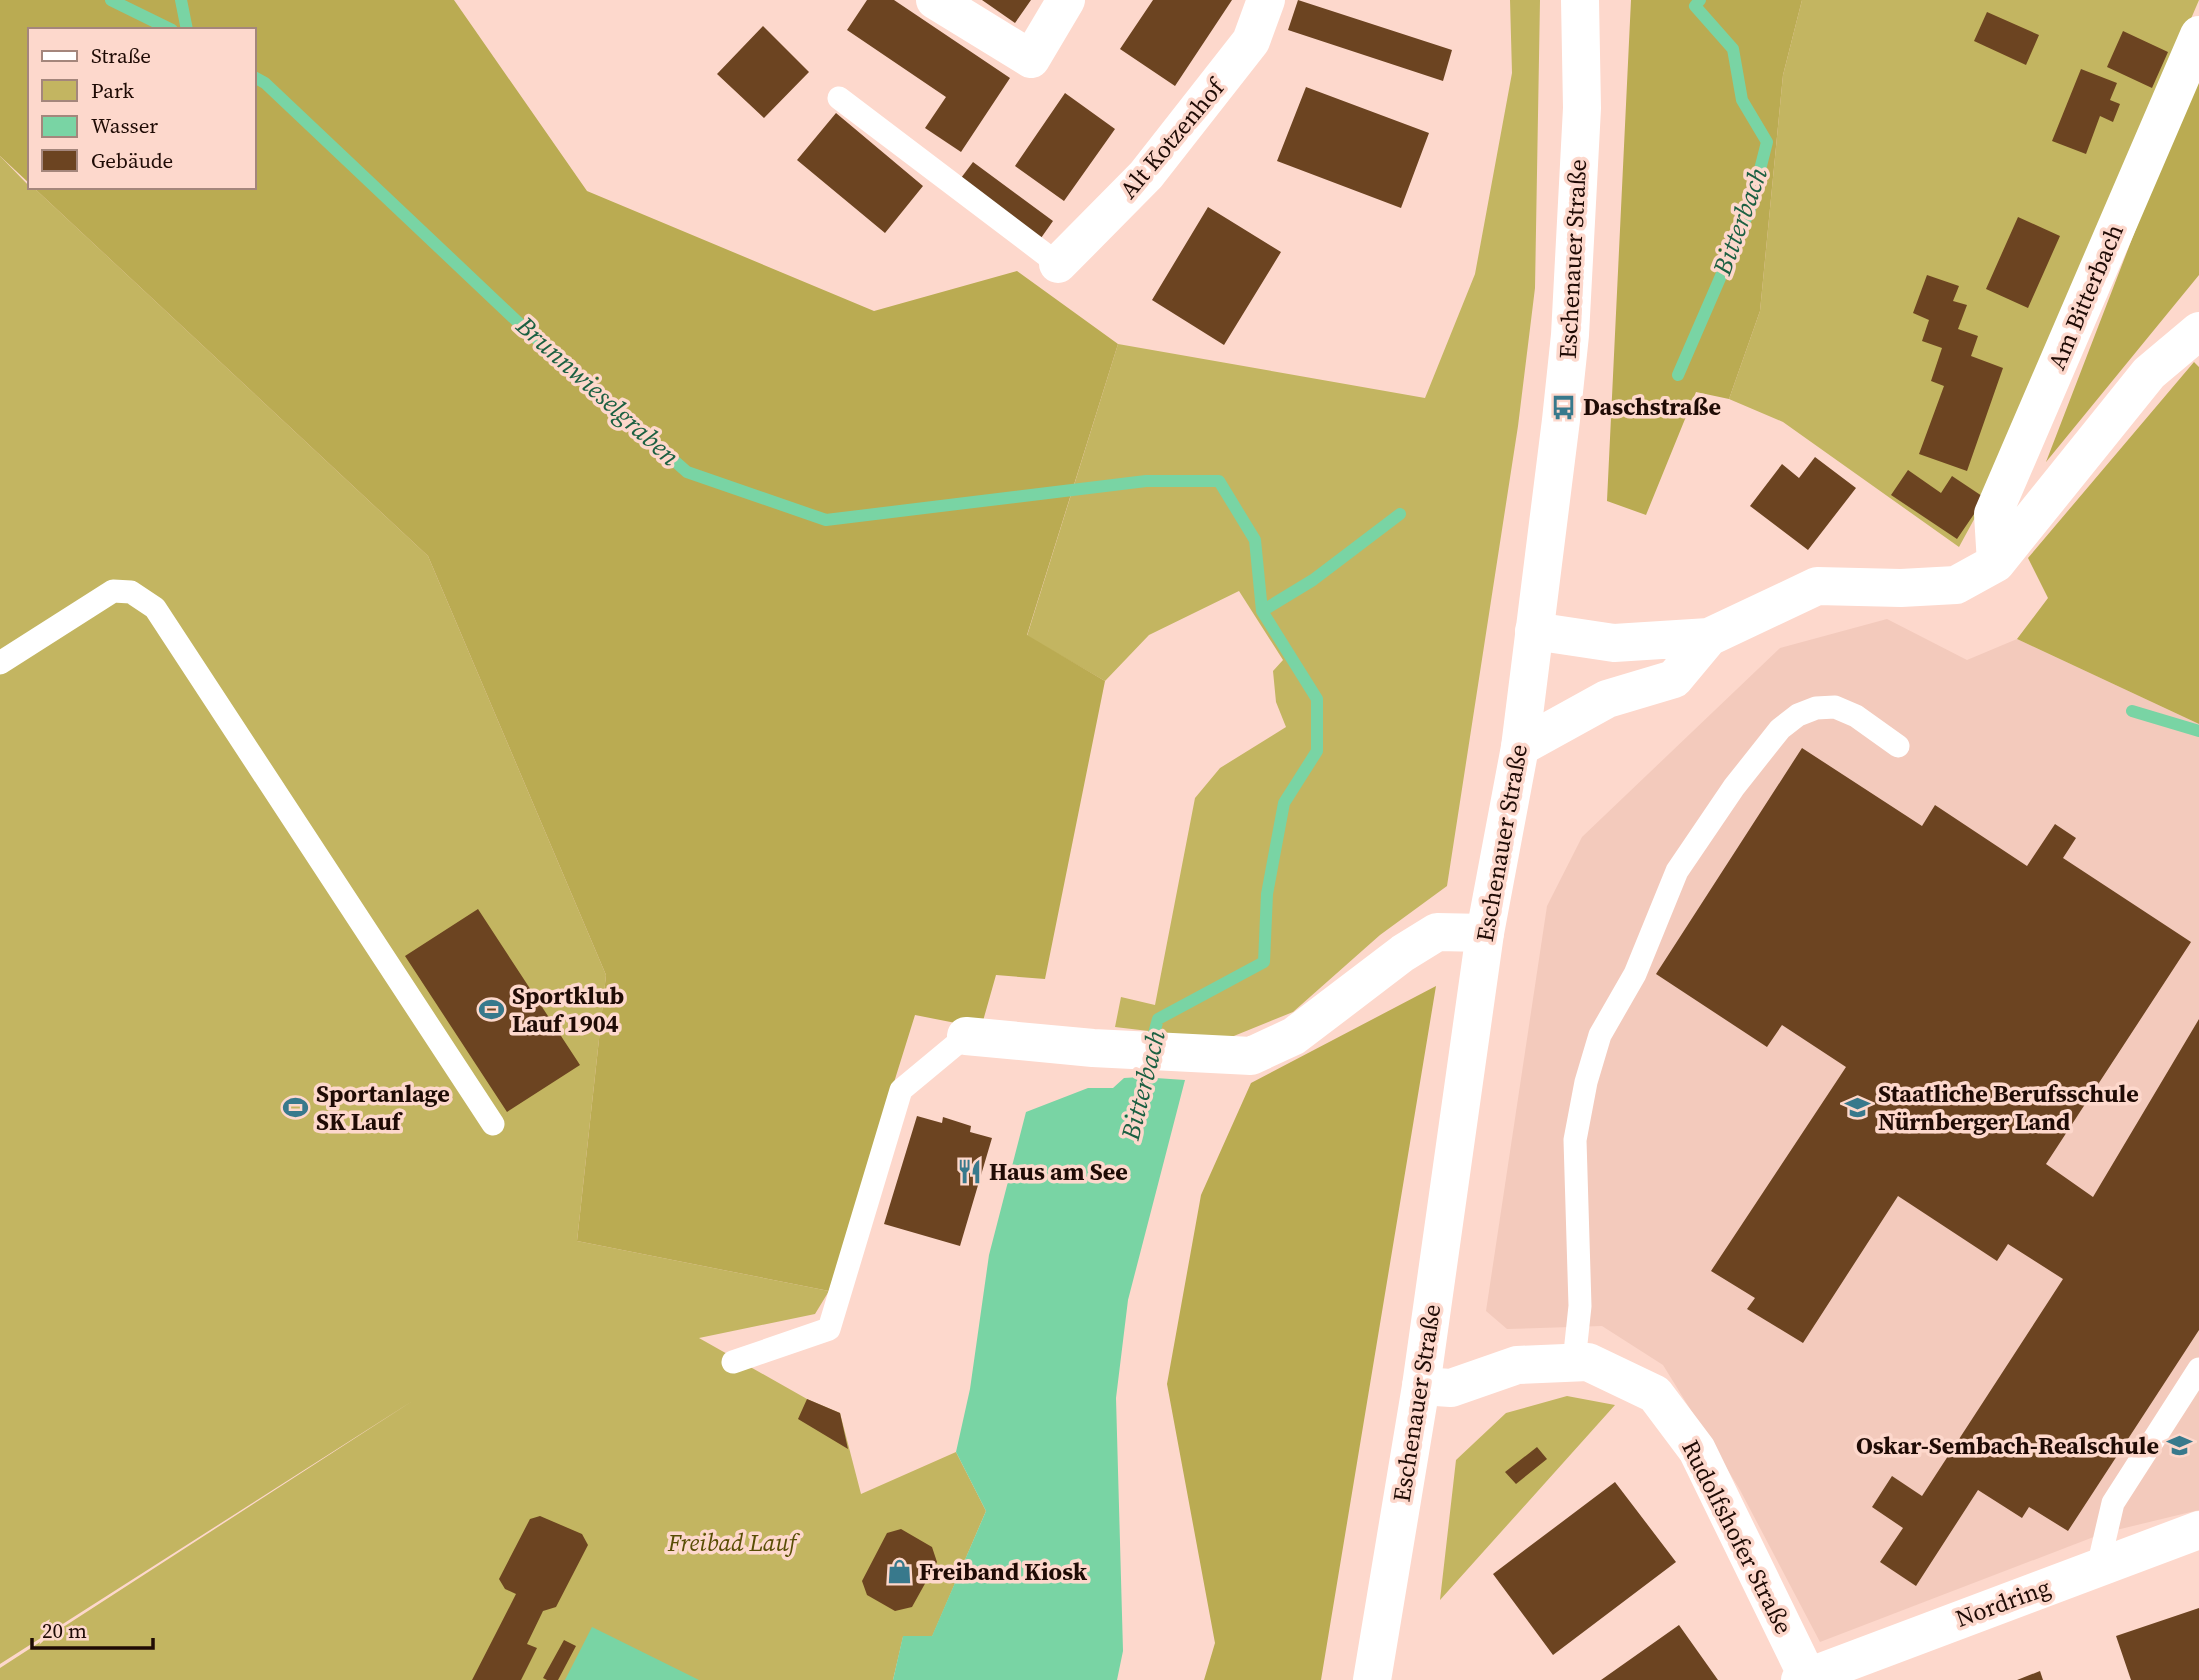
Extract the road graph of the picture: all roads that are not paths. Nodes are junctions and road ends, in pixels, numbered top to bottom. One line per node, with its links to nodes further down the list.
1 (934, 0): 2 (street)
2 (1066, 0)
3 (1265, 0): 7 (street, Alt Kotzenhof)
4 (1580, 0): 10 (street, Eschenauer Straße)
5 (2199, 35): 9 (street, Am Bitterbach)
6 (839, 97): 7 (lane)
7 (1059, 264)
8 (2199, 331): 9 (street)
9 (1996, 563): 11 (street)
10 (1534, 631): 11 (street); 14 (street, Eschenauer Straße)
11 (1709, 637): 14 (street)
12 (0, 663): 17 (lane)
13 (1898, 746): 19 (lane)
14 (1520, 747): 15 (street, Eschenauer Straße)
15 (1485, 933): 16 (street); 21 (street, Eschenauer Straße)
16 (966, 1036): 18 (lane)
17 (493, 1124)
18 (733, 1362)
19 (1574, 1362): 21 (street, Rudolfshofer Straße); 24 (street, Rudolfshofer Straße)
20 (2199, 1369): 23 (lane)
21 (1421, 1386): 25 (street, Eschenauer Straße)
22 (2199, 1530): 23 (street, Nordring)
23 (2098, 1567): 24 (street, Nordring)
24 (1805, 1678)
25 (1372, 1680)

